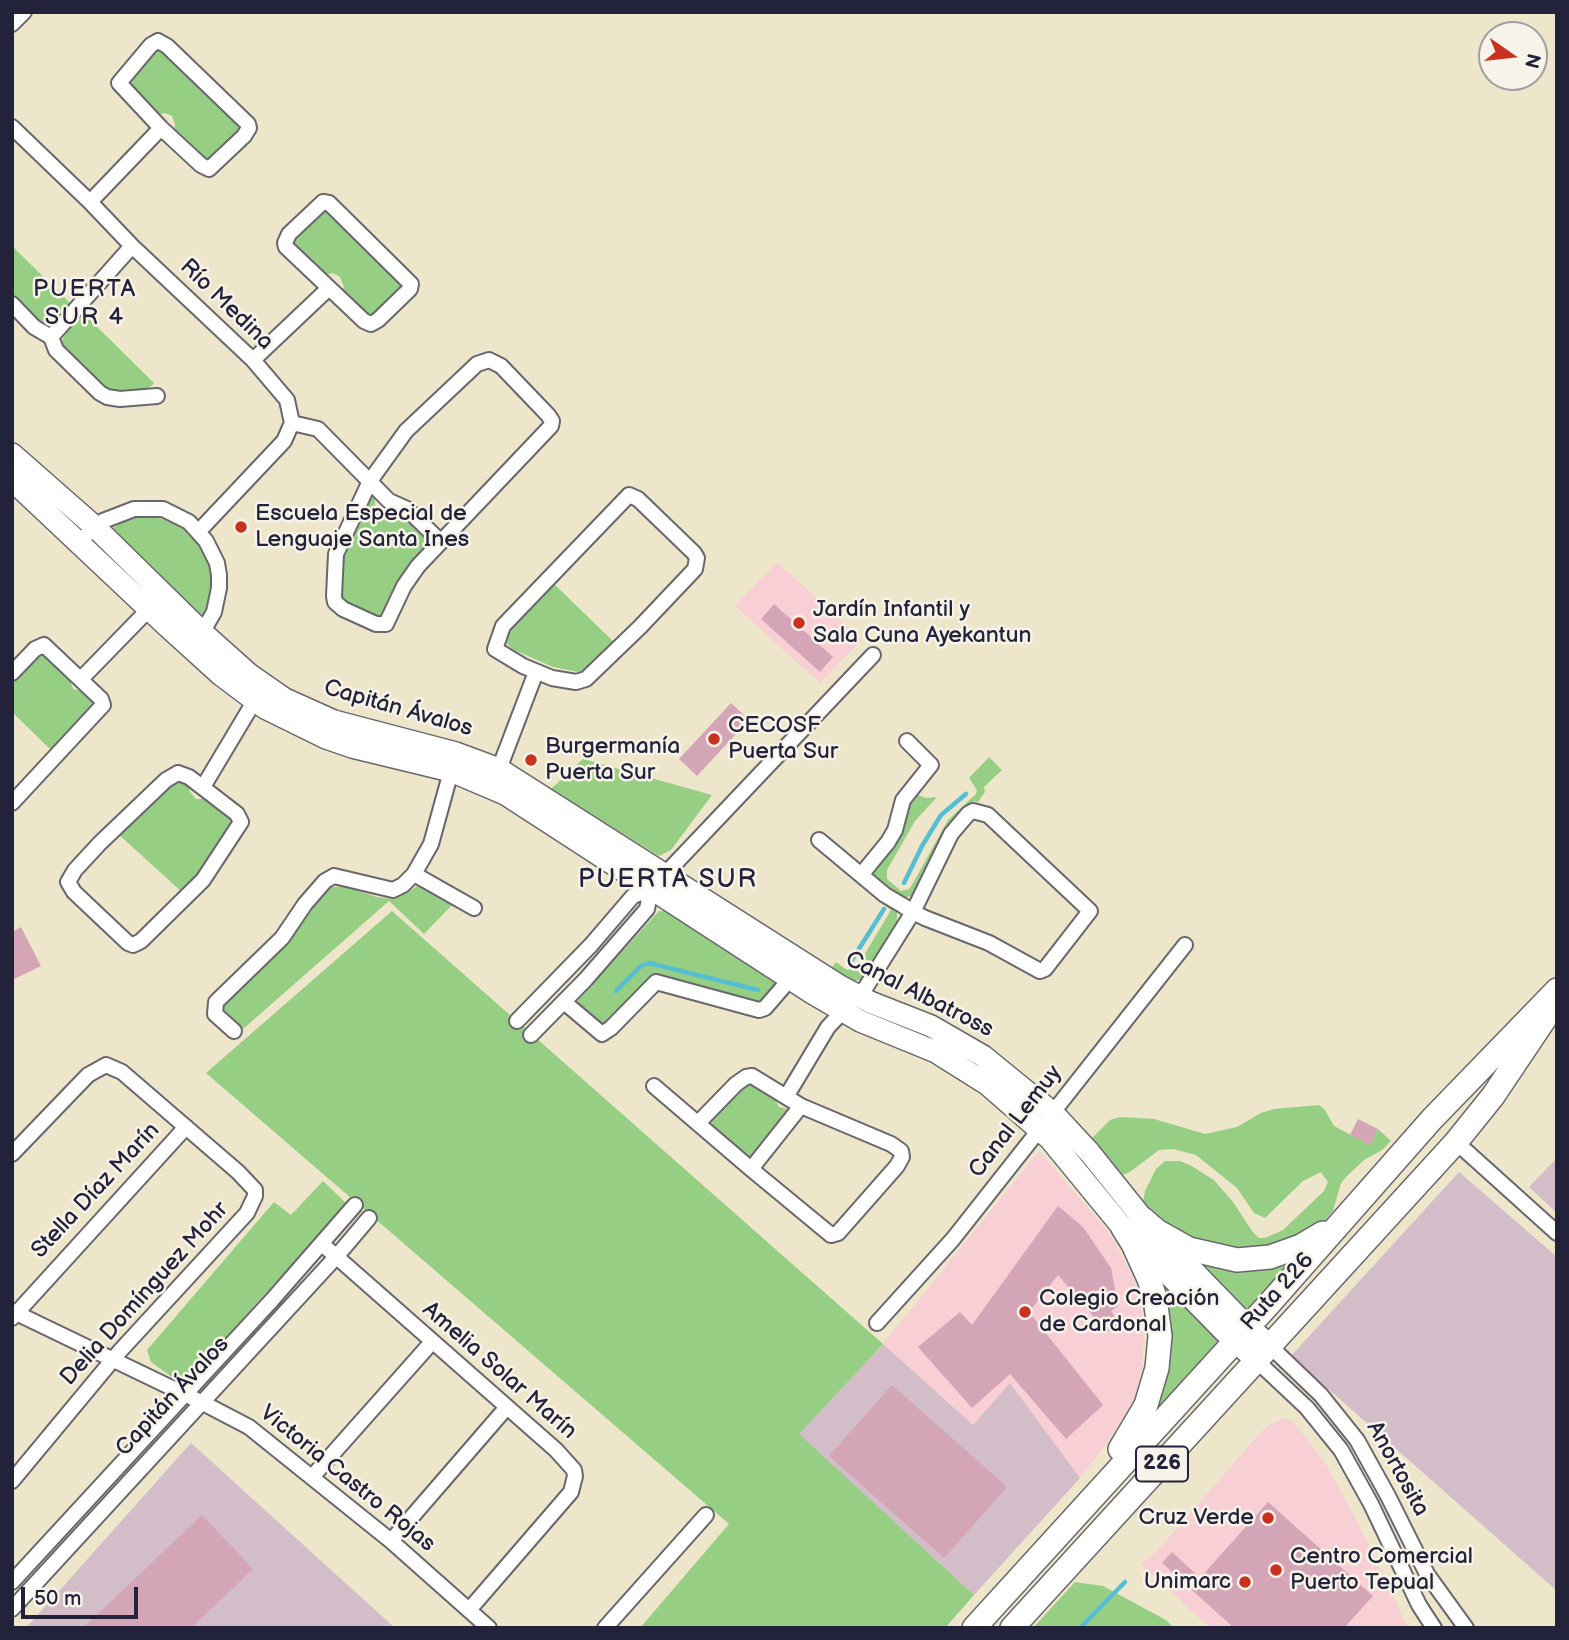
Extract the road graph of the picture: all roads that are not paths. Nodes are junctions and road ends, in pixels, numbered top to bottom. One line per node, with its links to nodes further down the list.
1 (24, 12): 2 (street)
2 (12, 24)
3 (12, 127): 5 (street, Río Medina)
4 (161, 128): 4 (street); 5 (street)
5 (90, 202): 6 (street, Río Medina)
6 (132, 246): 9 (street); 10 (street, Río Medina)
7 (329, 288): 7 (street); 10 (street)
8 (12, 304): 9 (street)
9 (51, 337): 11 (street)
10 (253, 360): 12 (street, Río Medina)
11 (157, 396)
12 (292, 423): 14 (street); 17 (street)
13 (12, 454): 15 (street, Capitán Ávalos)
14 (370, 481): 18 (street); 18 (street); 18 (street)
15 (19, 482): 16 (street, Capitán Ávalos); 19 (street, Capitán Ávalos)
16 (95, 527): 17 (street); 19 (street); 20 (street, Capitán Ávalos)
17 (199, 531): 21 (street)
18 (440, 541)
19 (78, 542): 20 (street, Capitán Ávalos)
20 (156, 602): 21 (street, Capitán Ávalos); 25 (street)
21 (197, 640): 26 (street, Capitán Ávalos)
22 (873, 655): 35 (street)
23 (536, 672): 23 (street); 29 (street)
24 (12, 673): 25 (street)
25 (81, 679): 31 (street)
26 (259, 693): 28 (street, Capitán Ávalos); 30 (street)
27 (907, 741): 34 (street)
28 (453, 762): 29 (street, Capitán Ávalos); 33 (street)
29 (495, 778): 35 (street, Capitán Ávalos)
30 (203, 787): 30 (street)
31 (12, 803)
32 (819, 840): 34 (street)
33 (414, 874): 36 (street); 45 (street)
34 (861, 875): 37 (street)
35 (658, 881): 39 (street, Canal Albatross); 42 (street); 43 (street, Canal Albatross); 44 (street)
36 (474, 908)
37 (913, 912): 37 (street); 43 (street)
38 (1185, 945): 50 (street, Canal Lemuy)
39 (790, 979): 42 (street); 43 (street, Canal Albatross)
40 (1557, 990): 57 (main road, Ruta 226 / 226)
41 (1557, 1001): 53 (main road, Ruta 226 / 226)
42 (564, 1002): 46 (street)
43 (850, 1004): 48 (street); 50 (street, Canal Albatross)
44 (517, 1021)
45 (234, 1031)
46 (531, 1035)
47 (654, 1086): 51 (street)
48 (786, 1097): 49 (street); 51 (street)
49 (802, 1106): 55 (street); 55 (street)
50 (1046, 1121): 59 (street, Canal Albatross); 64 (street, Canal Lemuy)
51 (698, 1123): 55 (street)
52 (186, 1127): 54 (street, Delia Domínguez Mohr); 63 (street, Stella Díaz Marín); 68 (street, Delia Domínguez Mohr)
53 (1456, 1143): 60 (street); 67 (main road, Ruta 226 / 226)
54 (12, 1154)
55 (751, 1170)
56 (355, 1205): 61 (street, Capitán Ávalos)
57 (1347, 1214): 59 (main road); 65 (main road, Ruta 226 / 226)
58 (369, 1218): 62 (street, Capitán Ávalos)
59 (1133, 1223): 65 (street, Canal Albatross); 74 (main road)
60 (1557, 1233)
61 (322, 1244): 62 (street, Amelia Solar Marín); 69 (street, Capitán Ávalos)
62 (336, 1257): 66 (street, Amelia Solar Marín); 70 (street, Capitán Ávalos)
63 (14, 1314): 68 (street, Victoria Castro Rojas)
64 (877, 1322)
65 (1236, 1329): 67 (street); 74 (main road, Ruta 226 / 226)
66 (432, 1342): 71 (street, Amelia Solar Marín); 72 (street)
67 (1264, 1353): 83 (main road, Ruta 226 / 226); 84 (street, Anortosita); 85 (street, Anortosita)
68 (112, 1360): 69 (street, Victoria Castro Rojas); 73 (street, Delia Domínguez Mohr)
69 (186, 1394): 70 (street, Victoria Castro Rojas); 77 (street, Capitán Ávalos)
70 (203, 1403): 72 (street, Victoria Castro Rojas); 78 (street, Capitán Ávalos)
71 (507, 1407): 76 (street); 79 (street, Amelia Solar Marín)
72 (312, 1477): 76 (street, Victoria Castro Rojas)
73 (12, 1482)
74 (1085, 1504): 82 (main road, Ruta 226 / 226)
75 (706, 1515): 81 (street)
76 (391, 1541): 79 (street, Victoria Castro Rojas)
77 (12, 1582)
78 (12, 1609)
79 (468, 1610): 80 (street, Victoria Castro Rojas)
80 (489, 1628)
81 (605, 1628)
82 (974, 1628)
83 (1012, 1628)
84 (1434, 1628)
85 (1466, 1628)

